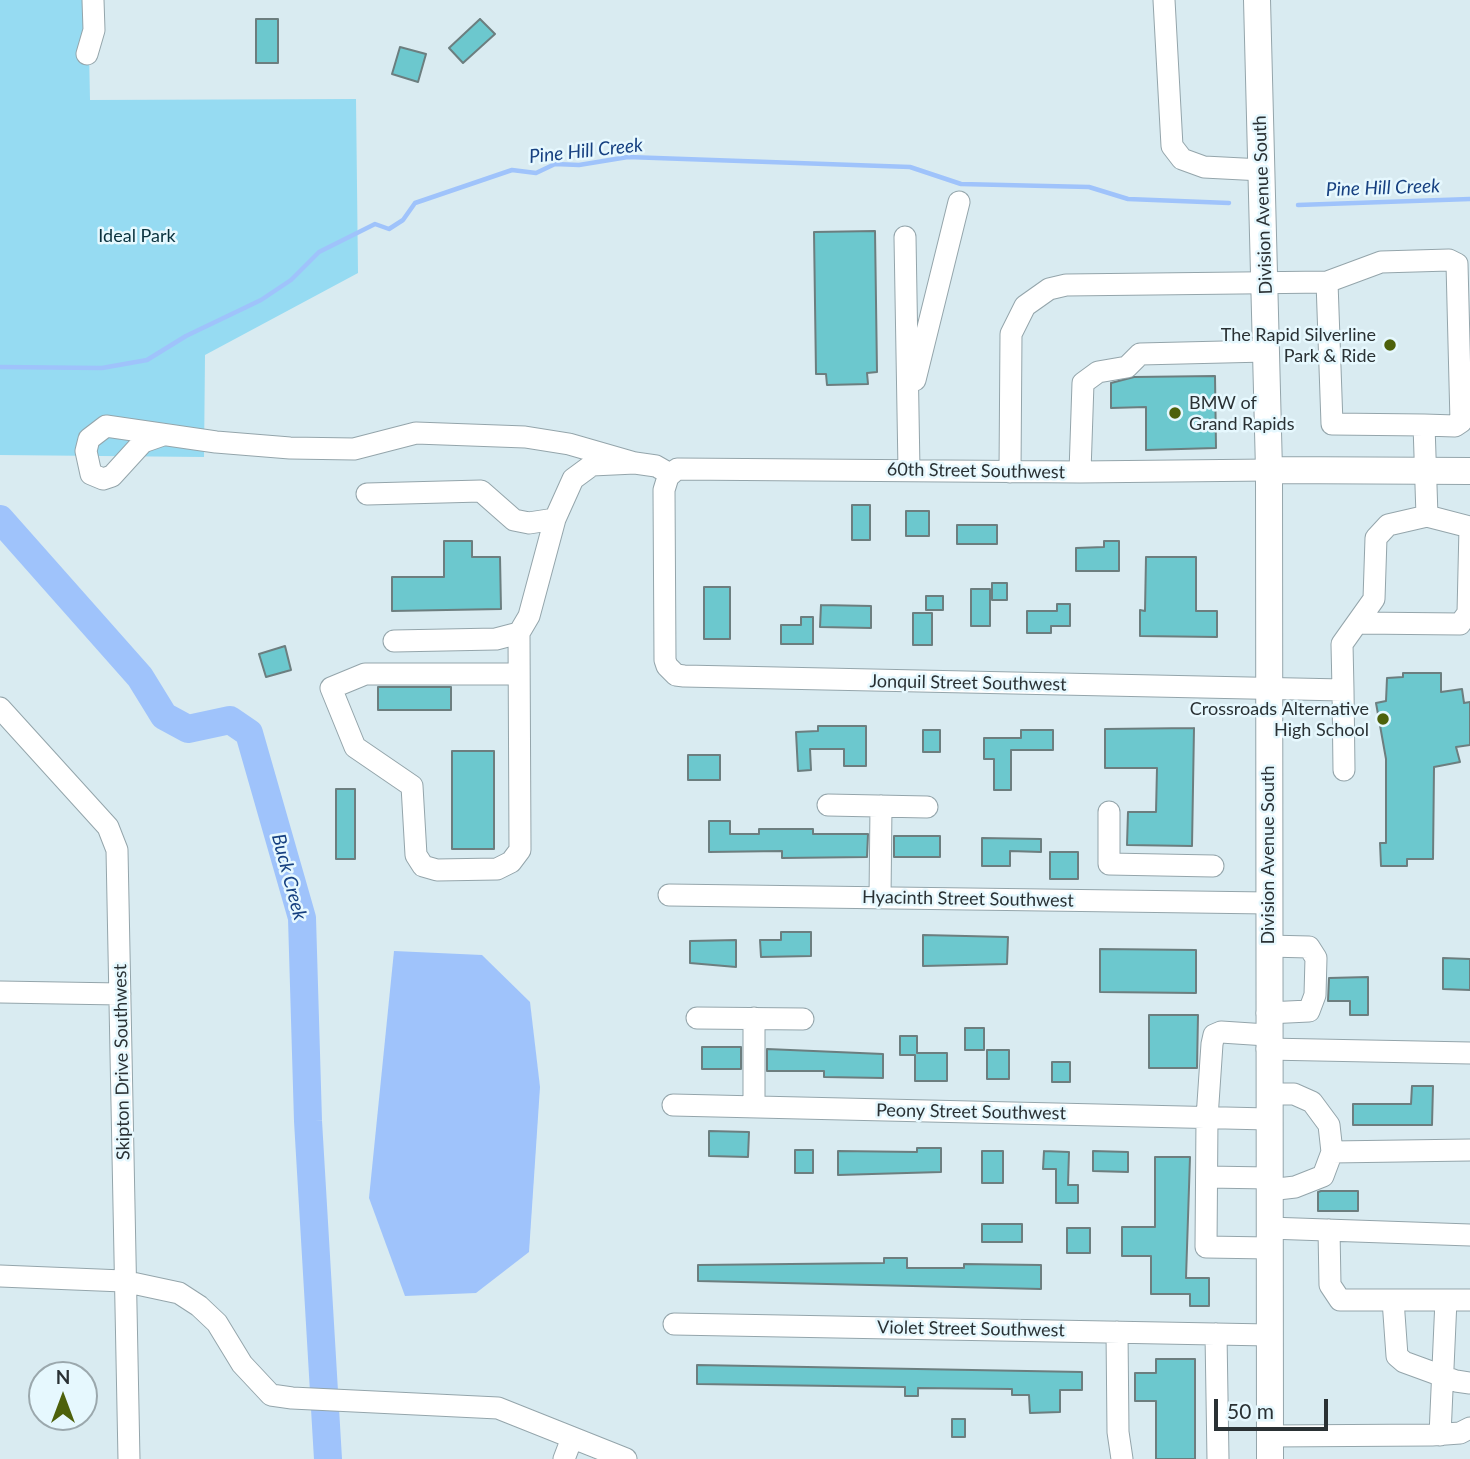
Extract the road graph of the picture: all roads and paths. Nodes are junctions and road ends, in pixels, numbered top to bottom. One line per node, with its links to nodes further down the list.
1 (93, 0): 4 (street)
2 (1164, 0): 5 (street)
3 (1257, 0): 5 (main road, Division Avenue South)
4 (87, 54)
5 (1262, 170): 8 (main road, Division Avenue South)
6 (959, 202): 11 (street)
7 (905, 237): 11 (street)
8 (1265, 281): 9 (street); 10 (main road, Division Avenue South); 20 (street)
9 (1327, 282): 12 (street); 12 (street)
10 (1266, 351): 17 (main road, Division Avenue South); 21 (street)
11 (908, 409): 16 (street)
12 (1424, 425): 18 (street)
13 (163, 435): 14 (street, 60th Street Southwest)
14 (635, 463): 15 (street, 60th Street Southwest); 24 (street)
15 (676, 470): 16 (street, 60th Street Southwest); 29 (street, Jonquil Street Southwest)
16 (909, 470): 20 (street, 60th Street Southwest)
17 (1269, 470): 18 (main road); 21 (street, 60th Street Southwest); 29 (main road, Division Avenue South)
18 (1426, 470): 19 (main road); 23 (street)
19 (1470, 471)
20 (1010, 472): 21 (street, 60th Street Southwest)
21 (1080, 472)
22 (367, 494): 24 (street)
23 (1427, 516): 25 (street); 25 (street)
24 (555, 519): 26 (street)
25 (1359, 623): 30 (street)
26 (519, 633): 27 (street); 28 (street)
27 (394, 641)
28 (519, 674): 28 (street)
29 (1268, 689): 30 (street, Jonquil Street Southwest); 42 (main road, Division Avenue South)
30 (1343, 690): 32 (street)
31 (0, 708): 45 (street, Skipton Drive Southwest)
32 (1344, 770)
33 (828, 805): 34 (street)
34 (881, 806): 35 (street); 40 (street)
35 (927, 807)
36 (1109, 813): 37 (street)
37 (1132, 864): 38 (street); 41 (street)
38 (1213, 866)
39 (669, 895): 40 (street, Hyacinth Street Southwest)
40 (880, 898): 41 (street, Hyacinth Street Southwest)
41 (1131, 901): 42 (street, Hyacinth Street Southwest)
42 (1268, 904): 43 (main road, Division Avenue South)
43 (1268, 946): 49 (main road, Division Avenue South); 49 (street)
44 (0, 992): 45 (street)
45 (120, 994): 63 (street, Skipton Drive Southwest)
46 (697, 1018): 47 (street)
47 (754, 1018): 48 (street); 52 (street)
48 (803, 1019)
49 (1267, 1032): 50 (street); 53 (main road, Division Avenue South); 54 (street)
50 (1470, 1053)
51 (673, 1105): 52 (street, Peony Street Southwest)
52 (754, 1107): 54 (street, Peony Street Southwest)
53 (1268, 1107): 54 (street, Peony Street Southwest); 56 (street); 58 (main road, Division Avenue South)
54 (1207, 1118): 57 (street)
55 (1470, 1150): 56 (street)
56 (1332, 1152): 58 (street)
57 (1207, 1177): 58 (street); 61 (street)
58 (1269, 1184): 61 (main road, Division Avenue South)
59 (1329, 1230): 60 (street); 61 (street); 64 (street)
60 (1470, 1235)
61 (1269, 1238): 70 (main road, Division Avenue South)
62 (0, 1276): 63 (street)
63 (123, 1281): 75 (street); 77 (street, Skipton Drive Southwest)
64 (1393, 1300): 65 (street); 71 (street)
65 (1446, 1300): 66 (street); 71 (street)
66 (1470, 1300)
67 (674, 1324): 68 (street, Violet Street Southwest)
68 (1117, 1332): 69 (street, Violet Street Southwest); 80 (street)
69 (1216, 1334): 70 (street, Violet Street Southwest); 81 (street)
70 (1269, 1335): 76 (main road, Division Avenue South)
71 (1442, 1376): 72 (street); 74 (street)
72 (1470, 1383)
73 (1470, 1428): 74 (street)
74 (1440, 1435): 76 (street)
75 (572, 1438): 78 (street); 79 (street)
76 (1269, 1448)
77 (129, 1459)
78 (564, 1459)
79 (626, 1459)
80 (1122, 1459)
81 (1218, 1459)

